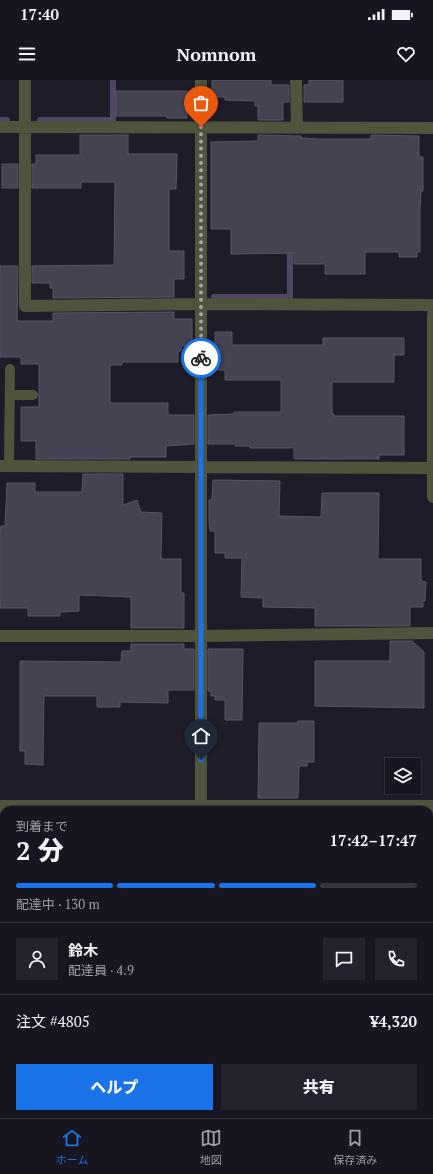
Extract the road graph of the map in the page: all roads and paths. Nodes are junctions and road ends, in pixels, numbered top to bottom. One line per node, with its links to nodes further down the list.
1 (25, 80): 5 (street)
2 (201, 80): 6 (street)
3 (296, 80): 7 (street)
4 (0, 127): 5 (street)
5 (24, 127): 6 (street); 9 (street)
6 (201, 127): 7 (street); 9 (street)
7 (296, 128): 8 (street)
8 (433, 128)
9 (201, 304): 10 (street); 16 (street)
10 (433, 305)
11 (433, 314): 17 (street)
12 (10, 369): 13 (lane)
13 (10, 395): 14 (lane); 15 (lane)
14 (33, 395)
15 (5, 466): 16 (street)
16 (201, 467): 17 (street); 21 (street)
17 (433, 468): 18 (street)
18 (433, 497)
19 (433, 633): 21 (street)
20 (0, 636): 21 (street)
21 (201, 636): 22 (street)
22 (201, 806)

